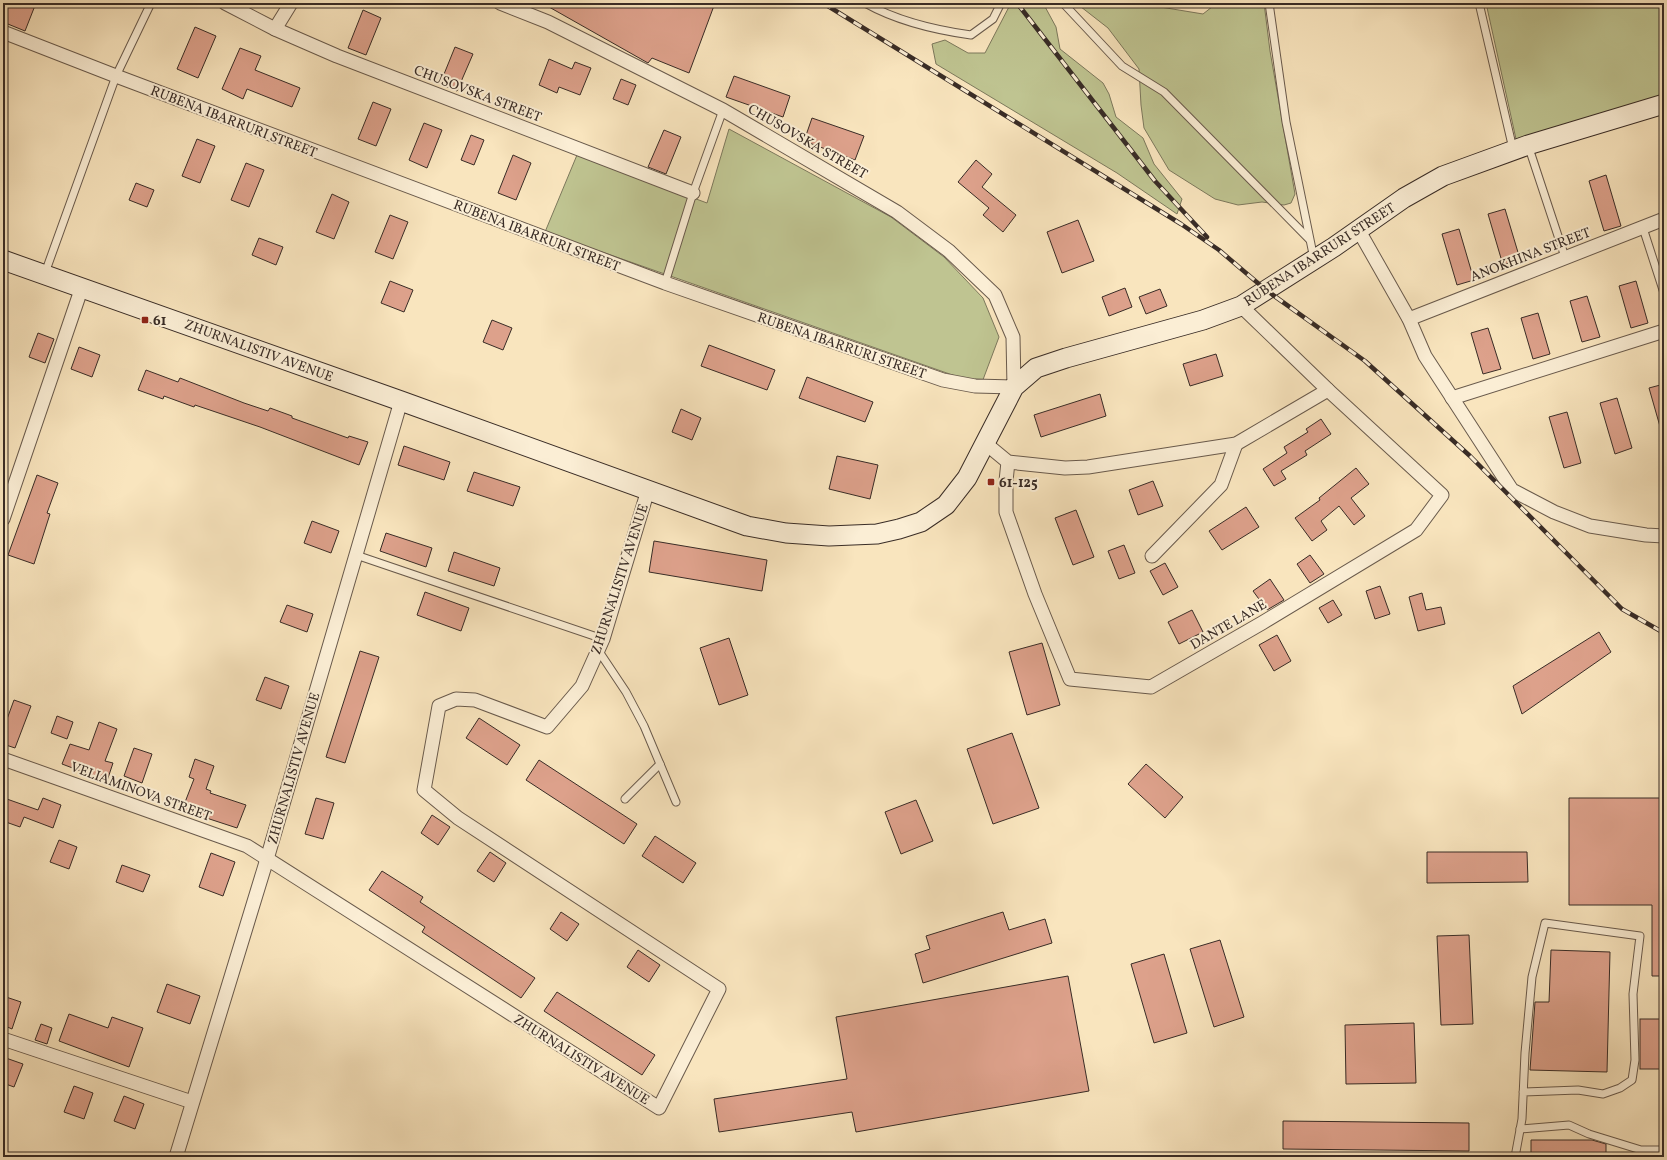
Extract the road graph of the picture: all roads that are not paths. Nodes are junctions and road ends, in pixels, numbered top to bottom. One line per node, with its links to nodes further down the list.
1 (151, 3): 12 (lane)
2 (225, 3): 10 (street, CHUSOVSKA STREET)
3 (291, 3): 10 (street)
4 (500, 3): 14 (street, CHUSOVSKA STREET)
5 (865, 3): 6 (lane)
6 (1000, 3)
7 (1062, 3): 20 (lane)
8 (1269, 3): 20 (lane)
9 (1479, 3): 15 (lane)
10 (275, 29): 16 (street, CHUSOVSKA STREET)
11 (3, 32): 12 (street, RUBENA IBARRURI STREET)
12 (116, 76): 24 (lane); 25 (street, RUBENA IBARRURI STREET)
13 (1664, 104): 15 (main road, RUBENA IBARRURI STREET)
14 (723, 110): 16 (lane); 31 (street, CHUSOVSKA STREET)
15 (1520, 147): 19 (main road, RUBENA IBARRURI STREET); 21 (lane)
16 (693, 193): 25 (lane)
17 (1664, 219): 18 (street, ANOKHINA STREET)
18 (1643, 228): 21 (street, ANOKHINA STREET); 27 (lane)
19 (1359, 231): 23 (main road, RUBENA IBARRURI STREET); 29 (street)
20 (1309, 240): 23 (lane)
21 (1565, 257): 29 (street, ANOKHINA STREET)
22 (3, 260): 24 (main road, ZHURNALISTIV AVENUE)
23 (1314, 260): 28 (main road, RUBENA IBARRURI STREET)
24 (44, 275): 26 (main road, ZHURNALISTIV AVENUE)
25 (665, 283): 31 (street, RUBENA IBARRURI STREET)
26 (82, 287): 34 (main road, ZHURNALISTIV AVENUE); 39 (street)
27 (1664, 293)
28 (1241, 306): 31 (main road, RUBENA IBARRURI STREET); 32 (street, DANTE LANE)
29 (1409, 319): 33 (street)
30 (1664, 331): 33 (street)
31 (1014, 387): 35 (main road, ZHURNALISTIV AVENUE)
32 (1328, 390): 36 (street); 37 (street, DANTE LANE)
33 (1452, 398): 40 (street)
34 (401, 401): 38 (main road, ZHURNALISTIV AVENUE); 41 (street, ZHURNALISTIV AVENUE)
35 (985, 443): 37 (street); 38 (main road, ZHURNALISTIV AVENUE)
36 (1236, 444): 37 (street); 42 (street)
37 (1008, 462)
38 (648, 490): 43 (street, ZHURNALISTIV AVENUE)
39 (3, 519)
40 (1664, 536)
41 (356, 554): 43 (lane); 48 (street, ZHURNALISTIV AVENUE)
42 (1152, 556)
43 (600, 644): 45 (lane); 48 (street, ZHURNALISTIV AVENUE)
44 (3, 759): 48 (street, VELIAMINOVA STREET)
45 (660, 764): 46 (lane); 47 (lane)
46 (625, 799)
47 (676, 802)
48 (267, 858): 51 (street)
49 (3, 1039): 51 (street)
50 (1523, 1092): 50 (lane); 52 (lane)
51 (192, 1102): 54 (street)
52 (1520, 1129): 53 (lane); 55 (lane)
53 (1664, 1150)
54 (176, 1157)
55 (1515, 1157)

